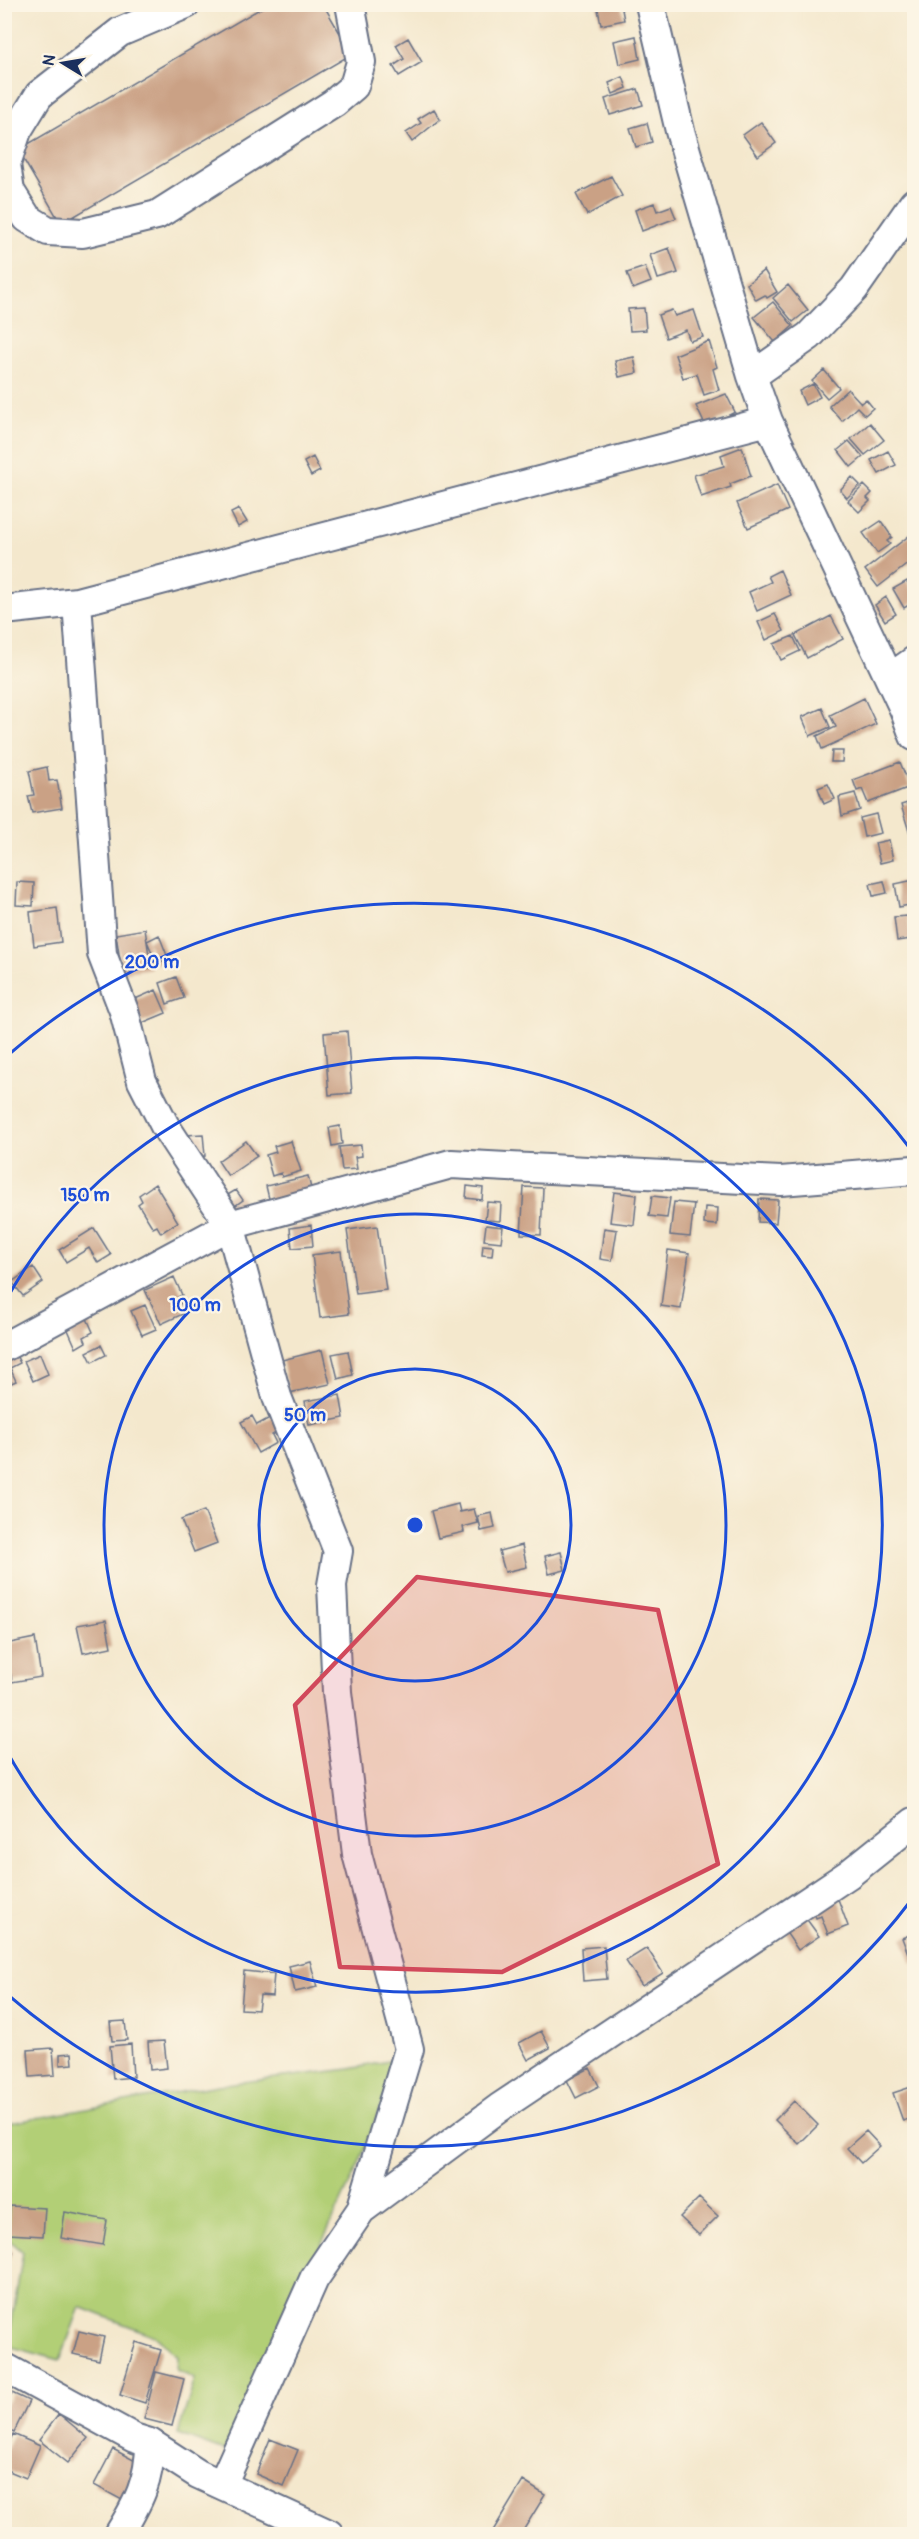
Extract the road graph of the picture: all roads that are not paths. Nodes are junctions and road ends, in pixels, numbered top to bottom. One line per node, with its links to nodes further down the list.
1 (186, 4): 2 (street)
2 (351, 4)
3 (650, 4): 5 (street)
4 (915, 203): 5 (street)
5 (752, 376): 6 (street)
6 (768, 421): 7 (street); 10 (street)
7 (76, 602): 8 (street); 13 (street)
8 (4, 610)
9 (915, 661): 10 (street)
10 (890, 678): 11 (street)
11 (915, 736)
12 (915, 1170): 13 (street)
13 (230, 1225): 14 (street); 16 (street)
14 (4, 1347)
15 (915, 1822): 16 (street)
16 (361, 2210): 19 (street)
17 (4, 2367): 18 (street)
18 (150, 2443): 19 (street); 20 (street)
19 (222, 2485): 21 (street)
20 (119, 2535)
21 (329, 2535)

